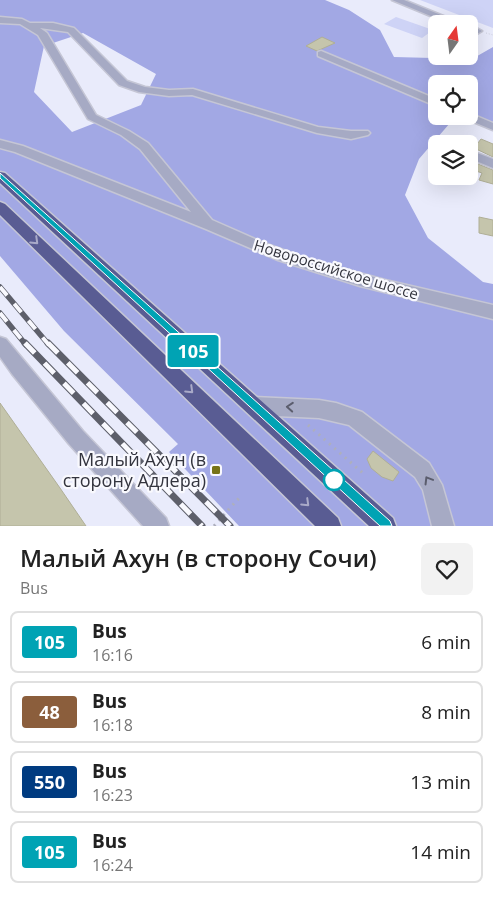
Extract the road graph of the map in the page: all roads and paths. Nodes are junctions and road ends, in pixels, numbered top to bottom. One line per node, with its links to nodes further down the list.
1 (396, 0): 2 (street)
2 (435, 15)
3 (0, 20): 4 (street)
4 (31, 25): 9 (street); 15 (street)
5 (321, 54): 6 (street)
6 (428, 100)
7 (478, 120): 8 (street)
8 (493, 127)
9 (364, 133)
10 (0, 144): 15 (street)
11 (478, 158): 12 (street)
12 (493, 164)
13 (0, 176): 18 (highway)
14 (0, 207): 24 (highway, one-way to 24)
15 (211, 225): 16 (street, Новороссийское шоссе)
16 (493, 312)
17 (0, 344): 22 (street)
18 (254, 406): 25 (highway); 26 (street, one-way to 18)
19 (308, 425): 20 (path)
20 (365, 474)
21 (240, 498): 23 (path)
22 (158, 526)
23 (214, 526)
24 (330, 526)
25 (385, 526)
26 (443, 526)

